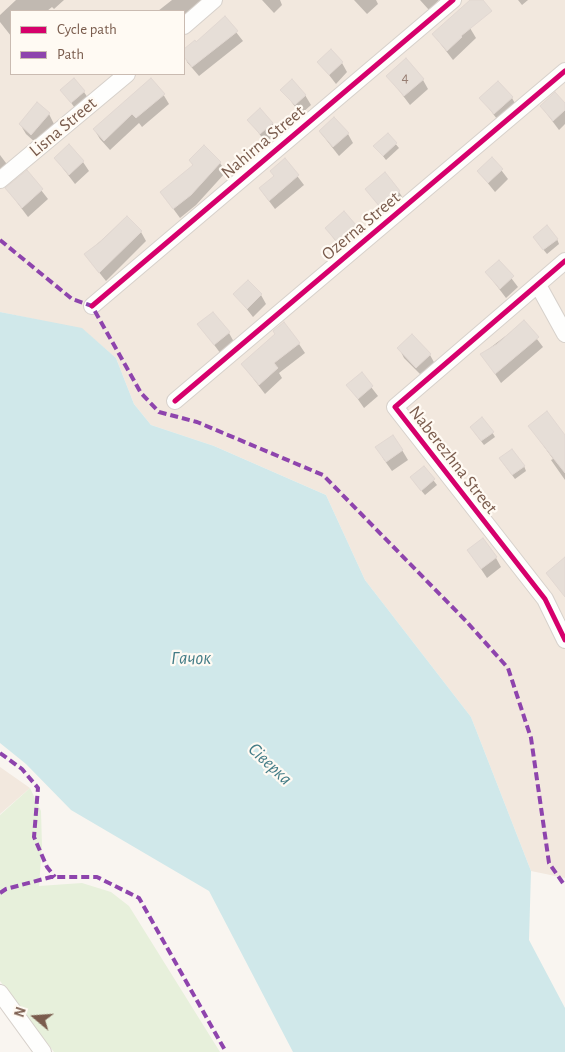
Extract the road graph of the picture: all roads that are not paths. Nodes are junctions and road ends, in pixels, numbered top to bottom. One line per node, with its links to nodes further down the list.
1 (214, 0): 3 (street)
2 (452, 0): 9 (street, Nahirna Street)
3 (185, 25)
4 (565, 71): 11 (street, Ozerna Street)
5 (125, 75): 6 (street, Lisna Street)
6 (0, 180)
7 (565, 261): 8 (street, Naberezhna Street)
8 (538, 285): 10 (street); 12 (street, Naberezhna Street)
9 (92, 306)
10 (565, 334)
11 (175, 401)
12 (565, 640)
13 (0, 994): 14 (street)
14 (43, 1052)

